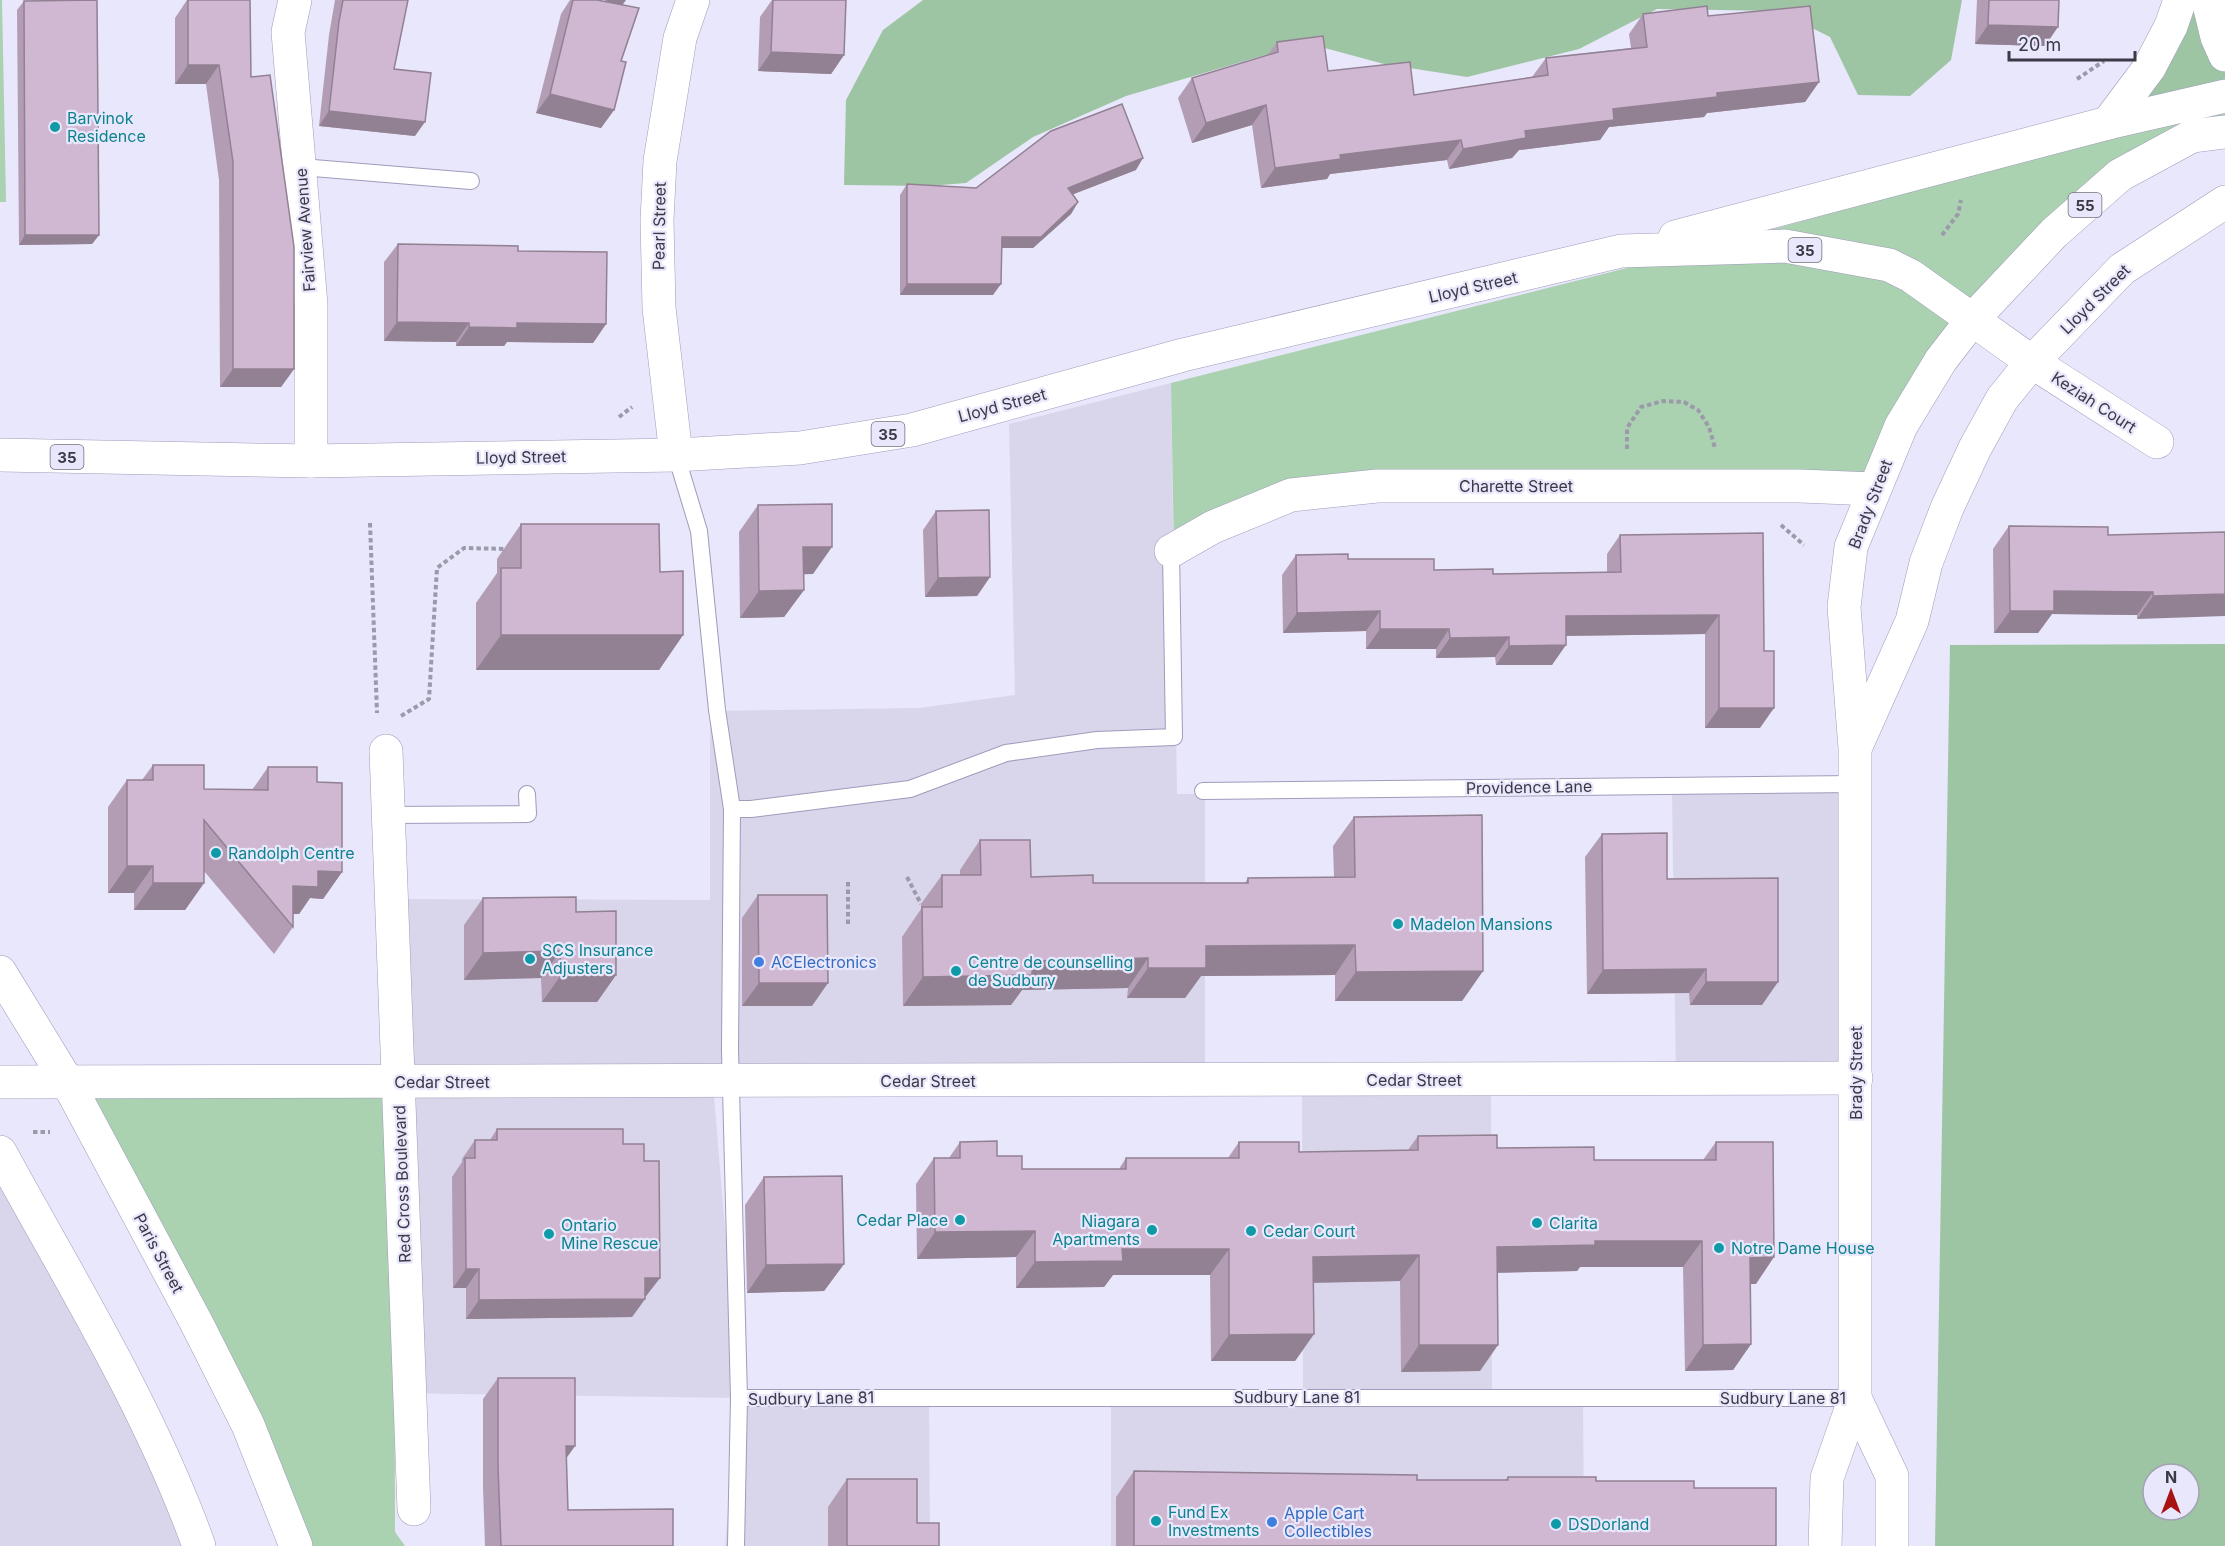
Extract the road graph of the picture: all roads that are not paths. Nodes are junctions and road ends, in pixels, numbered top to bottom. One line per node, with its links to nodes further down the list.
1 (295, 0): 9 (main road, Fairview Avenue)
2 (693, 0): 16 (main road, Pearl Street)
3 (2180, 0): 7 (main road)
4 (2208, 0): 5 (main road)
5 (2225, 55)
6 (2225, 96): 7 (main road)
7 (2108, 123): 12 (main road)
8 (2225, 132): 13 (main road, 55)
9 (301, 167): 10 (lane); 18 (main road, Fairview Avenue)
10 (471, 181)
11 (2225, 202): 14 (main road, Lloyd Street / 55)
12 (1622, 251): 13 (main road, Lloyd Street / 35); 16 (main road, Lloyd Street / 35)
13 (1972, 320): 14 (main road, Lloyd Street / 35); 19 (main road, Brady Street / 55)
14 (2032, 362): 15 (main road, Keziah Court); 22 (main road, Brady Street / 55)
15 (2157, 442)
16 (676, 454): 18 (main road, Lloyd Street / 35); 26 (lane)
17 (0, 455): 18 (main road, Lloyd Street / 35)
18 (311, 461)
19 (1873, 489): 20 (main road, Charette Street); 22 (main road, Brady Street / 55)
20 (1171, 551): 26 (lane)
21 (382, 741): 27 (main road, Red Cross Boulevard)
22 (1855, 748): 23 (main road, Brady Street / 55)
23 (1856, 784): 24 (lane, Providence Lane); 29 (main road, Brady Street / 55)
24 (1203, 790)
25 (527, 794): 27 (lane)
26 (732, 809): 30 (lane)
27 (388, 815): 32 (main road, Red Cross Boulevard)
28 (0, 972): 33 (main road, Paris Street)
29 (1856, 1078): 30 (main road, Cedar Street); 36 (main road, Brady Street / 55)
30 (731, 1080): 32 (main road, Cedar Street); 35 (lane)
31 (0, 1082): 33 (main road, Cedar Street)
32 (399, 1082): 33 (main road, Cedar Street); 37 (main road, Red Cross Boulevard)
33 (68, 1083): 39 (main road, Paris Street)
34 (12, 1142): 38 (main road)
35 (739, 1398): 36 (lane, Sudbury Lane 81); 40 (lane)
36 (1856, 1398): 41 (main road, Brady Street / 55); 42 (main road, Brady Street / 55)
37 (414, 1509)
38 (199, 1546)
39 (296, 1546)
40 (736, 1546)
41 (1825, 1546)
42 (1892, 1546)

